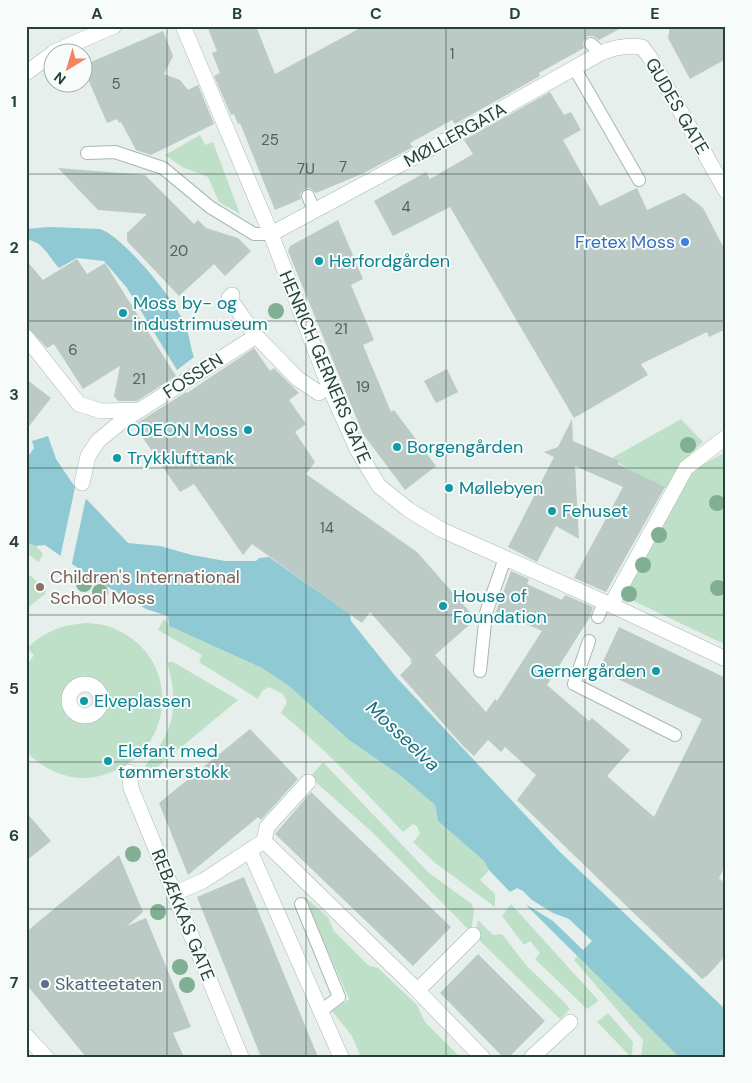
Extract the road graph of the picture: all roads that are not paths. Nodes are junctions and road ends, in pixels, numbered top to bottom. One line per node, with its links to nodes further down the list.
1 (114, 26): 3 (street)
2 (183, 26): 13 (street, HENRICH GERNERS GATE)
3 (78, 42)
4 (642, 47): 6 (street, MØLLERGATA); 10 (street, GUDES GATE)
5 (42, 61): 7 (street)
6 (575, 69): 9 (lane); 12 (street, MØLLERGATA)
7 (26, 73)
8 (87, 153): 13 (lane)
9 (639, 180)
10 (726, 191)
11 (308, 196): 12 (lane)
12 (314, 212): 13 (street, MØLLERGATA)
13 (270, 234): 21 (street, HENRICH GERNERS GATE)
14 (232, 295): 15 (street)
15 (256, 336): 17 (street); 18 (street, FOSSEN)
16 (26, 337): 18 (street)
17 (319, 393)
18 (140, 410): 20 (street, FOSSEN)
19 (726, 437): 22 (street)
20 (82, 483)
21 (505, 558): 22 (street, HENRICH GERNERS GATE); 26 (lane)
22 (608, 603): 23 (lane); 25 (street, HENRICH GERNERS GATE)
23 (598, 618)
24 (589, 642): 27 (lane)
25 (726, 660)
26 (480, 671)
27 (675, 735)
28 (129, 772): 32 (street, REBÆKKAS GATE)
29 (308, 782): 30 (street)
30 (264, 841): 31 (street); 35 (street)
31 (250, 851): 32 (street); 36 (street)
32 (175, 893): 40 (street, REBÆKKAS GATE)
33 (301, 904): 36 (lane)
34 (473, 935): 35 (street)
35 (418, 990): 42 (street)
36 (321, 1011): 41 (street)
37 (570, 1022): 43 (street)
38 (26, 1036): 39 (street)
39 (46, 1057)
40 (241, 1057)
41 (341, 1057)
42 (482, 1057)
43 (532, 1057)

